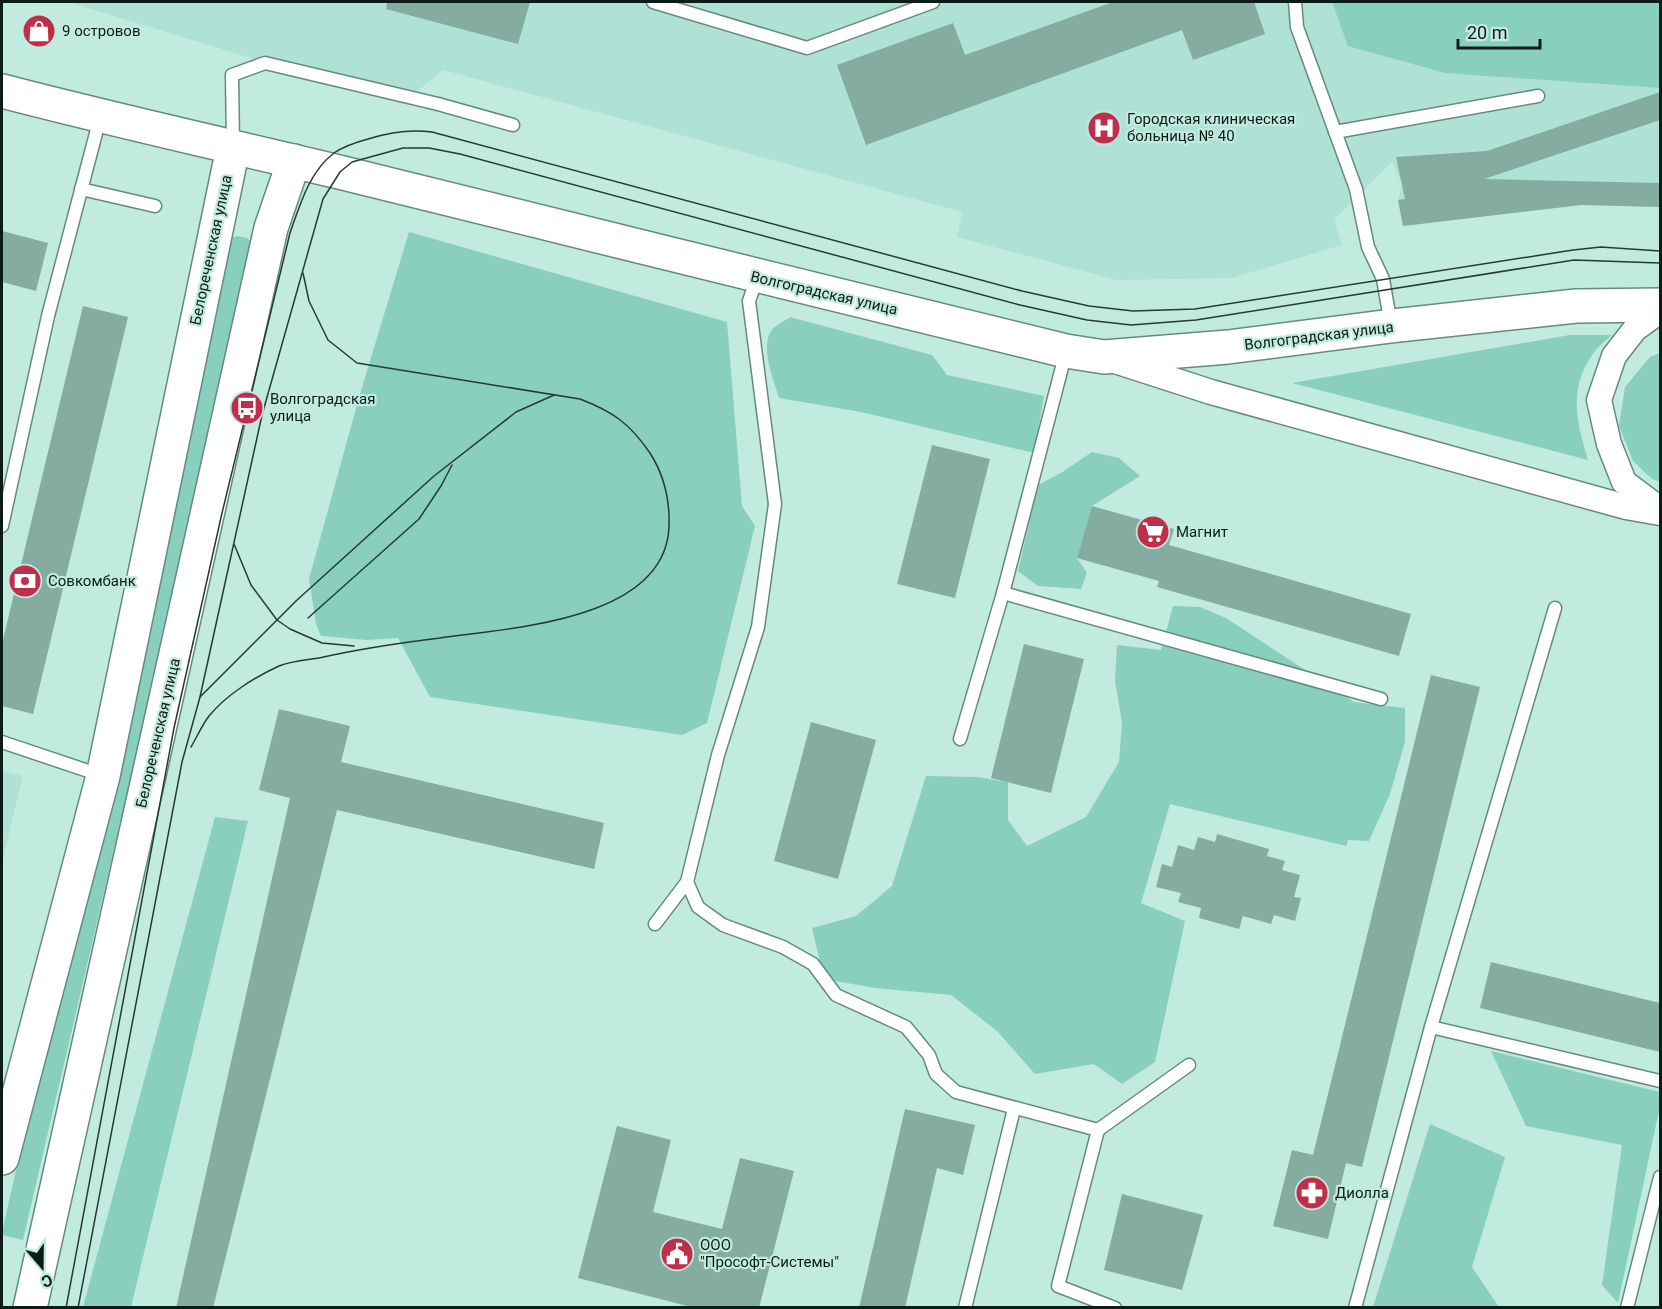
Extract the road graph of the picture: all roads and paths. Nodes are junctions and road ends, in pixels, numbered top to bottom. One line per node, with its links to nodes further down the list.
1 (653, 2): 2 (lane)
2 (933, 2)
3 (1295, 2): 8 (lane)
4 (2, 91): 6 (street, Волгоградская улица)
5 (1538, 96): 8 (lane)
6 (100, 117): 9 (street, Волгоградская улица); 11 (lane)
7 (513, 125): 9 (lane)
8 (1335, 132): 16 (lane)
9 (233, 148): 10 (street, Волгоградская улица); 26 (street, Белореченская улица)
10 (294, 161): 13 (street, Волгоградская улица); 36 (street, Белореченская улица)
11 (81, 189): 12 (lane); 20 (lane)
12 (155, 206)
13 (757, 277): 17 (street, Волгоградская улица); 27 (lane)
14 (1660, 305): 16 (street, Волгоградская улица)
15 (1660, 311): 19 (street)
16 (1391, 326): 18 (street, Волгоградская улица)
17 (1066, 351): 18 (street, Волгоградская улица); 21 (lane)
18 (1104, 357): 19 (street)
19 (1660, 511)
20 (2, 526)
21 (1003, 593): 23 (lane); 24 (lane)
22 (1555, 608): 29 (lane)
23 (1381, 699)
24 (960, 739)
25 (2, 742): 26 (lane)
26 (103, 776): 34 (street, Белореченская улица)
27 (687, 882): 28 (lane); 32 (lane)
28 (655, 924)
29 (1431, 1027): 31 (lane); 39 (lane)
30 (1189, 1065): 33 (lane)
31 (1660, 1081)
32 (1014, 1108): 33 (lane); 37 (lane)
33 (1098, 1130): 38 (lane)
34 (2, 1158)
35 (1660, 1177): 40 (lane)
36 (30, 1308)
37 (965, 1308)
38 (1115, 1308)
39 (1355, 1308)
40 (1627, 1308)

